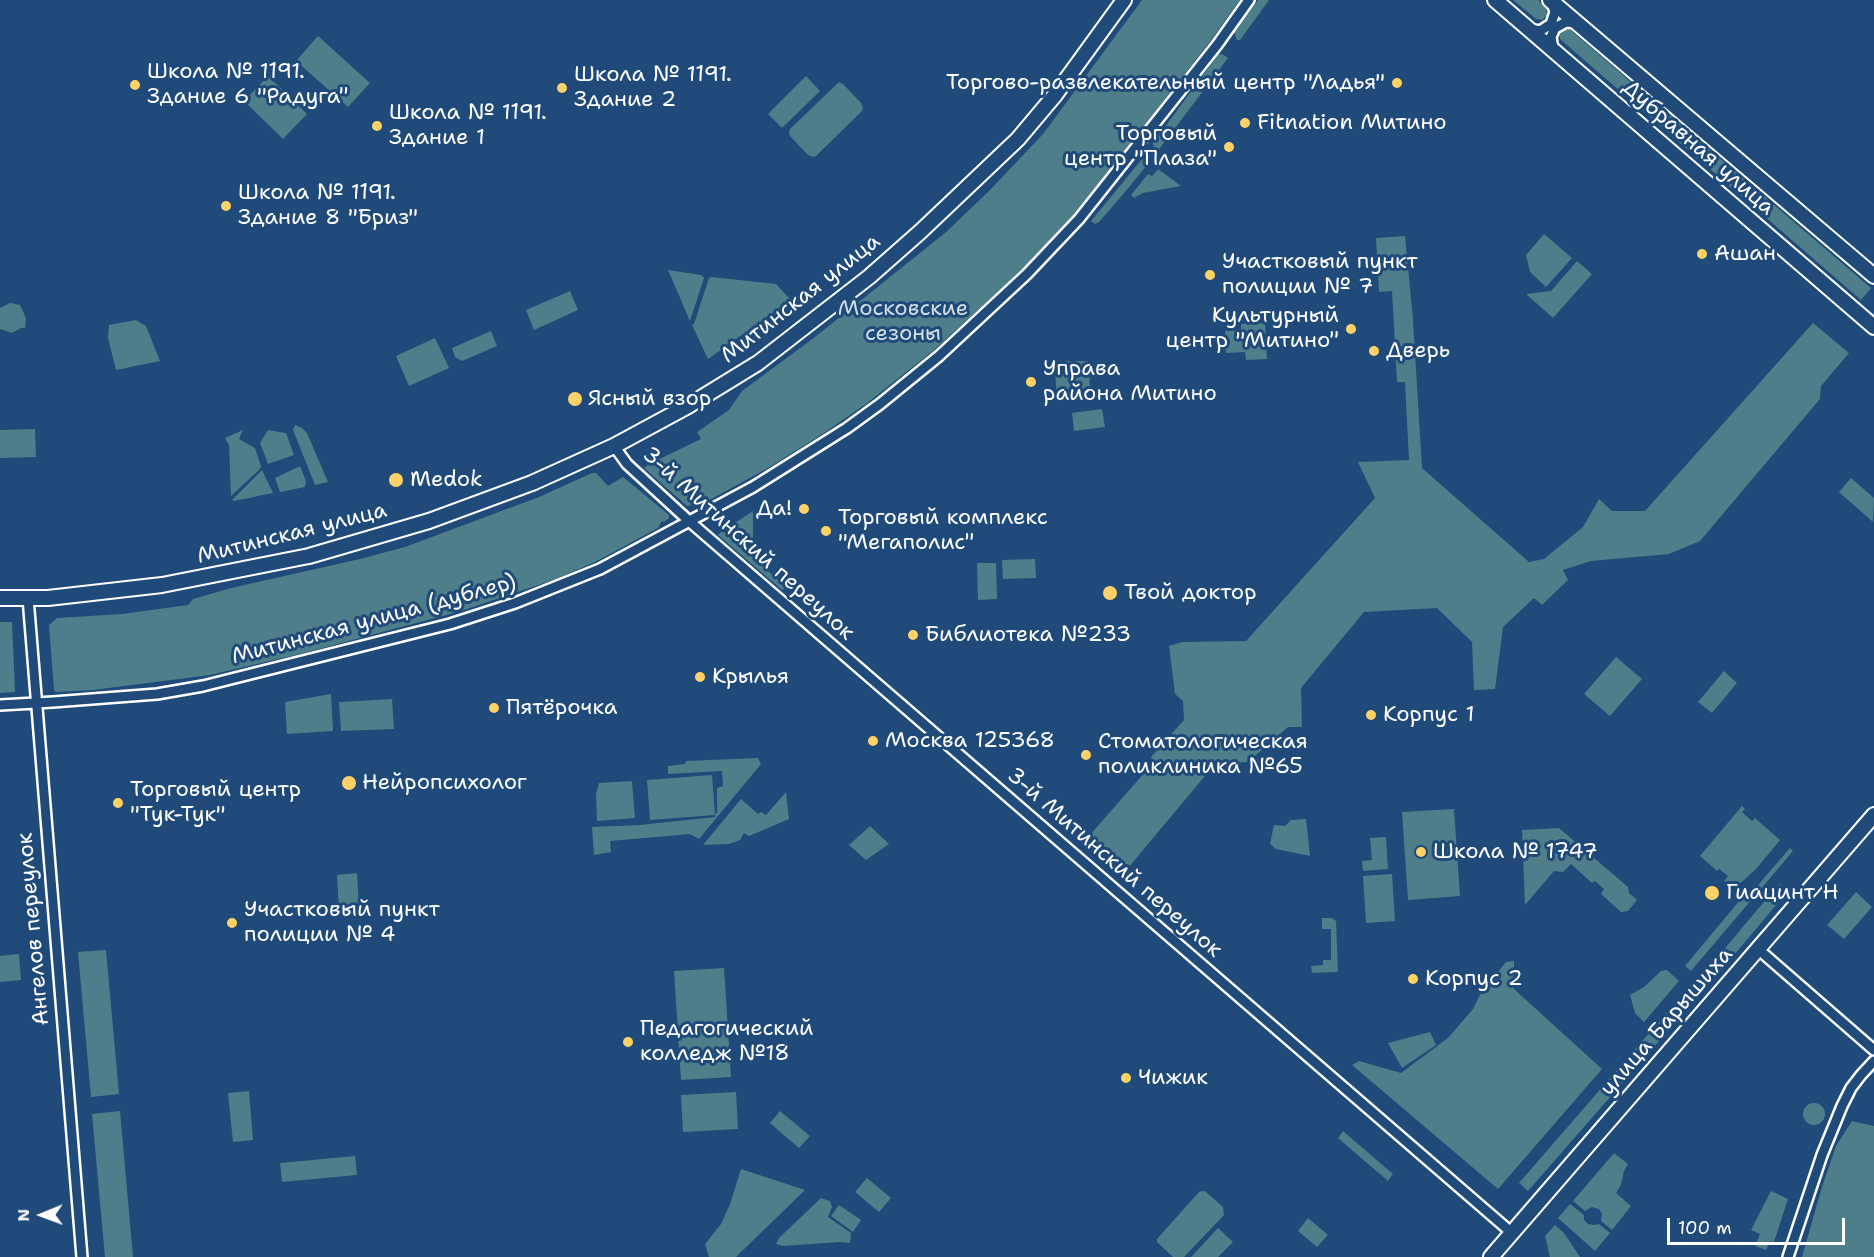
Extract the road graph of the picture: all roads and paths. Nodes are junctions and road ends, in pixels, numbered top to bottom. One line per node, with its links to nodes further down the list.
1 (1124, 0): 10 (main road, Митинская улица)
2 (1249, 0): 11 (street, Митинская улица (дублер))
3 (1495, 0): 6 (main road, Дубравная улица)
4 (1550, 0): 5 (main road, Дубравная улица); 6 (street)
5 (1581, 26): 7 (street); 8 (main road, Дубравная улица)
6 (1525, 27): 7 (main road, Дубравная улица)
7 (1559, 56): 9 (main road, Дубравная улица)
8 (1874, 276)
9 (1874, 327)
10 (614, 446): 11 (street, 3-й Митинский переулок); 13 (main road, Митинская улица)
11 (689, 521): 14 (street, Митинская улица (дублер)); 20 (street, 3-й Митинский переулок)
12 (0, 598): 13 (main road, Митинская улица)
13 (28, 598): 14 (street, Ангелов переулок)
14 (35, 703): 15 (street, Митинская улица (дублер)); 21 (street, Ангелов переулок)
15 (0, 705)
16 (1874, 815): 17 (main road, улица Барышиха)
17 (1758, 949): 18 (street); 20 (main road, улица Барышиха)
18 (1874, 1050)
19 (1874, 1061): 23 (street)
20 (1512, 1233): 22 (main road, улица Барышиха)
21 (82, 1257)
22 (1491, 1257)
23 (1788, 1257)

